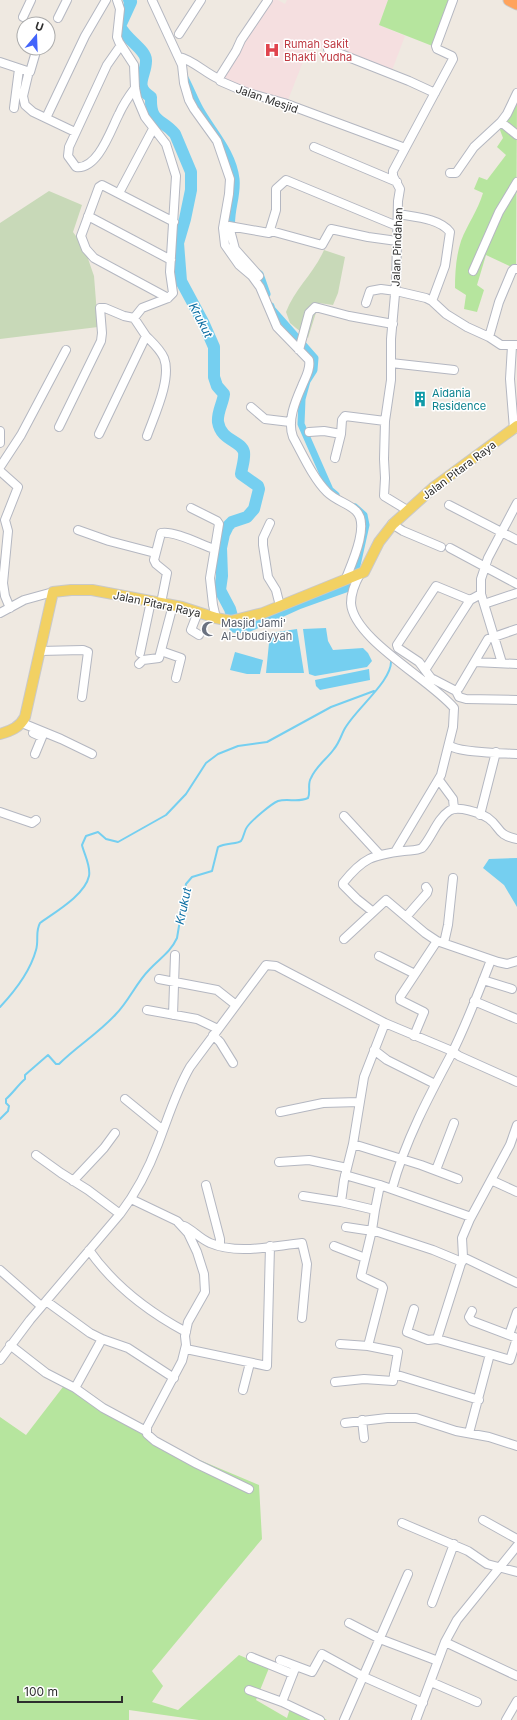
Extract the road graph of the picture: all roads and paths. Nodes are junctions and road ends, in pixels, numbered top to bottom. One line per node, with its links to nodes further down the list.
1 (32, 0): 11 (street)
2 (67, 0): 12 (street)
3 (106, 0): 26 (street)
4 (117, 0): 14 (street)
5 (152, 0): 17 (street)
6 (201, 0): 13 (street)
7 (268, 0): 21 (street)
8 (453, 0): 23 (street, Jalan Pindahan)
9 (509, 0): 10 (highway)
10 (517, 4)
11 (24, 16)
12 (58, 18)
13 (179, 34)
14 (121, 45): 22 (street); 29 (street)
15 (328, 49): 23 (street)
16 (35, 56): 19 (street)
17 (180, 61): 21 (street, Jalan Mesjid); 55 (street)
18 (0, 62): 19 (street)
19 (20, 69): 25 (street)
20 (28, 75): 26 (street)
21 (219, 79): 32 (street, Jalan Mesjid)
22 (135, 88): 28 (street); 29 (street)
23 (435, 93): 32 (street, Jalan Pindahan)
24 (517, 93): 27 (street)
25 (14, 108)
26 (46, 118): 29 (street)
27 (501, 122): 30 (street); 33 (street)
28 (153, 129): 36 (street); 39 (street)
29 (75, 132)
30 (517, 135)
31 (314, 147): 34 (street)
32 (405, 148): 34 (street, Jalan Pindahan)
33 (450, 173)
34 (397, 182): 37 (street, Jalan Pindahan)
35 (517, 182): 45 (street)
36 (119, 193): 38 (street); 39 (street)
37 (398, 214): 40 (street, Jalan Pindahan); 49 (street)
38 (88, 216): 43 (street); 48 (street)
39 (174, 222): 43 (street)
40 (398, 226): 41 (street); 42 (street, Jalan Pindahan)
41 (271, 231): 42 (street); 46 (street)
42 (397, 241): 47 (street, Jalan Pindahan)
43 (171, 260): 48 (street)
44 (517, 269): 54 (street)
45 (473, 271)
46 (259, 277)
47 (396, 291): 49 (street); 50 (street); 52 (street, Jalan Pindahan)
48 (168, 298): 51 (street)
49 (432, 301): 54 (street)
50 (366, 303)
51 (134, 318): 53 (street); 63 (street)
52 (393, 324): 55 (street); 58 (street, Jalan Pindahan)
53 (146, 336): 67 (street); 69 (street)
54 (489, 337): 56 (street)
55 (300, 346): 62 (street)
56 (515, 346): 64 (street)
57 (66, 350): 72 (street)
58 (391, 363): 59 (street); 61 (street, Jalan Pindahan)
59 (454, 370)
60 (251, 407): 62 (street)
61 (384, 421): 68 (street); 77 (street, Jalan Pindahan)
62 (290, 422): 89 (street)
63 (59, 427)
64 (515, 427): 77 (main road, Jalan Pitara Raya)
65 (0, 431): 70 (street)
66 (309, 432): 68 (street)
67 (99, 434)
68 (341, 434): 71 (street)
69 (147, 436)
70 (0, 443)
71 (335, 458)
72 (0, 467)
73 (0, 471): 78 (street)
74 (517, 503): 82 (street)
75 (449, 505): 82 (street)
76 (190, 508): 86 (street)
77 (407, 510): 80 (main road, Jalan Pitara Raya)
78 (3, 523): 100 (street)
79 (270, 523): 99 (street)
80 (392, 524): 84 (street); 89 (main road, Jalan Pitara Raya)
81 (78, 530): 87 (street)
82 (501, 532): 83 (street); 88 (street)
83 (517, 540)
84 (441, 547)
85 (450, 548): 88 (street)
86 (214, 549): 87 (street); 103 (street)
87 (155, 553): 96 (street)
88 (484, 567): 90 (street); 93 (street)
89 (353, 576): 99 (main road, Jalan Pitara Raya); 121 (street)
90 (517, 584)
91 (54, 592): 95 (main road, Jalan Pitara Raya); 100 (street); 107 (main road)
92 (517, 593): 97 (street)
93 (481, 594): 94 (street); 97 (street)
94 (470, 600): 114 (street); 114 (street)
95 (151, 601): 96 (main road, Jalan Pitara Raya); 109 (street)
96 (161, 603): 98 (main road, Jalan Pitara Raya)
97 (484, 604): 106 (street)
98 (173, 605): 101 (main road, Jalan Pitara Raya); 108 (street)
99 (280, 606): 103 (main road, Jalan Pitara Raya)
100 (10, 608): 102 (street)
101 (198, 612): 103 (main road, Jalan Pitara Raya); 105 (street)
102 (0, 613)
103 (216, 618)
104 (517, 629): 106 (street)
105 (198, 635)
106 (494, 636): 110 (street); 111 (street)
107 (40, 651): 117 (street); 119 (main road)
108 (161, 651): 112 (street); 115 (street)
109 (140, 653)
110 (475, 662): 111 (street); 116 (street)
111 (502, 663): 113 (street)
112 (139, 664)
113 (517, 664)
114 (425, 670): 116 (street)
115 (176, 678)
116 (456, 691): 118 (street)
117 (82, 697)
118 (517, 700)
119 (20, 725): 120 (main road); 123 (street); 124 (street)
120 (0, 734)
121 (449, 745): 122 (street); 126 (street)
122 (496, 752): 125 (street); 129 (street)
123 (35, 754)
124 (92, 754)
125 (517, 754)
126 (439, 780): 127 (street); 133 (street)
127 (454, 809): 129 (street); 133 (street)
128 (0, 812): 131 (street)
129 (480, 815): 132 (street)
130 (344, 816): 134 (street)
131 (36, 820)
132 (517, 838)
133 (395, 852): 134 (street)
134 (379, 854): 137 (street)
135 (453, 878): 140 (street)
136 (426, 888): 138 (street)
137 (372, 911): 138 (street); 139 (street)
138 (406, 917): 140 (street)
139 (344, 939)
140 (441, 942): 143 (street); 145 (street)
141 (175, 955): 148 (street)
142 (379, 956): 145 (street)
143 (491, 960): 144 (street); 147 (street)
144 (517, 962)
145 (414, 974): 157 (street)
146 (159, 979): 148 (street)
147 (483, 980): 149 (street); 150 (street)
148 (175, 982): 151 (street); 153 (street)
149 (512, 990)
150 (474, 1001): 154 (street); 159 (street)
151 (236, 1005): 155 (street); 156 (street)
152 (147, 1010): 153 (street)
153 (173, 1015): 156 (street)
154 (517, 1019)
155 (385, 1023): 157 (street); 158 (street)
156 (215, 1032): 160 (street); 168 (street)
157 (414, 1036): 159 (street)
158 (374, 1050): 162 (street); 164 (street)
159 (452, 1051): 161 (street); 162 (street)
160 (233, 1063)
161 (517, 1082)
162 (435, 1084): 172 (street)
163 (125, 1099): 168 (street)
164 (359, 1102): 165 (street); 170 (street)
165 (280, 1112)
166 (454, 1123): 174 (street)
167 (517, 1125): 177 (street)
168 (163, 1130): 184 (street)
169 (115, 1133): 178 (street)
170 (353, 1144): 172 (street); 175 (street)
171 (36, 1155): 178 (street)
172 (402, 1159): 174 (street); 181 (street)
173 (279, 1162): 175 (street)
174 (436, 1170): 176 (street)
175 (346, 1172): 180 (street); 185 (street)
176 (458, 1179)
177 (491, 1180): 182 (street); 188 (street)
178 (73, 1181): 187 (street)
179 (206, 1185): 192 (street)
180 (380, 1185): 181 (street); 186 (street)
181 (392, 1189): 188 (street)
182 (517, 1192)
183 (303, 1196): 185 (street)
184 (131, 1199): 187 (street); 189 (street)
185 (341, 1202): 186 (street)
186 (375, 1210): 191 (street)
187 (120, 1214): 195 (street)
188 (471, 1217): 197 (street)
189 (182, 1224): 192 (street); 205 (street)
190 (346, 1227): 191 (street)
191 (372, 1230): 196 (street); 197 (street)
192 (220, 1246): 193 (street)
193 (270, 1246): 204 (street); 215 (street)
194 (334, 1246): 196 (street)
195 (89, 1250): 200 (street); 205 (street)
196 (365, 1258): 211 (street)
197 (463, 1260): 199 (street); 208 (street)
198 (0, 1270): 200 (street)
199 (517, 1283)
200 (44, 1304): 207 (street); 210 (street)
201 (414, 1309): 208 (street)
202 (472, 1311): 206 (street)
203 (517, 1312): 206 (street)
204 (302, 1318)
205 (186, 1332): 212 (street)
206 (514, 1337): 213 (street)
207 (102, 1339): 217 (street); 219 (street)
208 (437, 1339): 213 (street)
209 (340, 1344): 211 (street)
210 (10, 1345): 214 (street); 219 (street)
211 (368, 1346): 216 (street)
212 (186, 1349): 215 (street); 217 (street)
213 (490, 1354): 221 (street)
214 (0, 1360)
215 (250, 1363): 220 (street)
216 (394, 1374): 218 (street); 221 (street)
217 (174, 1378): 224 (street)
218 (335, 1382)
219 (75, 1388): 224 (street)
220 (243, 1390)
221 (479, 1400): 225 (street)
222 (362, 1420): 223 (street); 225 (street); 226 (street)
223 (346, 1423)
224 (146, 1431): 228 (street)
225 (469, 1433): 227 (street)
226 (364, 1438)
227 (517, 1446)
228 (249, 1489)
229 (483, 1520): 231 (street)
230 (402, 1523): 232 (street)
231 (517, 1539)
232 (454, 1544): 234 (street); 237 (street)
233 (517, 1546): 234 (street)
234 (500, 1567): 235 (street); 240 (street)
235 (517, 1572)
236 (408, 1574): 239 (street)
237 (432, 1603)
238 (349, 1623): 239 (street)
239 (380, 1640): 243 (street); 246 (street)
240 (446, 1642): 243 (street); 245 (street)
241 (251, 1657): 244 (street)
242 (280, 1660): 244 (street)
243 (438, 1661): 247 (street)
244 (294, 1670): 246 (street); 250 (street)
245 (517, 1676)
246 (364, 1677): 252 (street); 254 (street)
247 (431, 1682): 251 (street); 252 (street)
248 (249, 1690): 250 (street)
249 (517, 1701): 256 (street)
250 (282, 1702): 253 (street)
251 (477, 1702)
252 (423, 1703): 255 (street)
253 (320, 1720)
254 (344, 1720)
255 (416, 1720)
256 (506, 1720)

